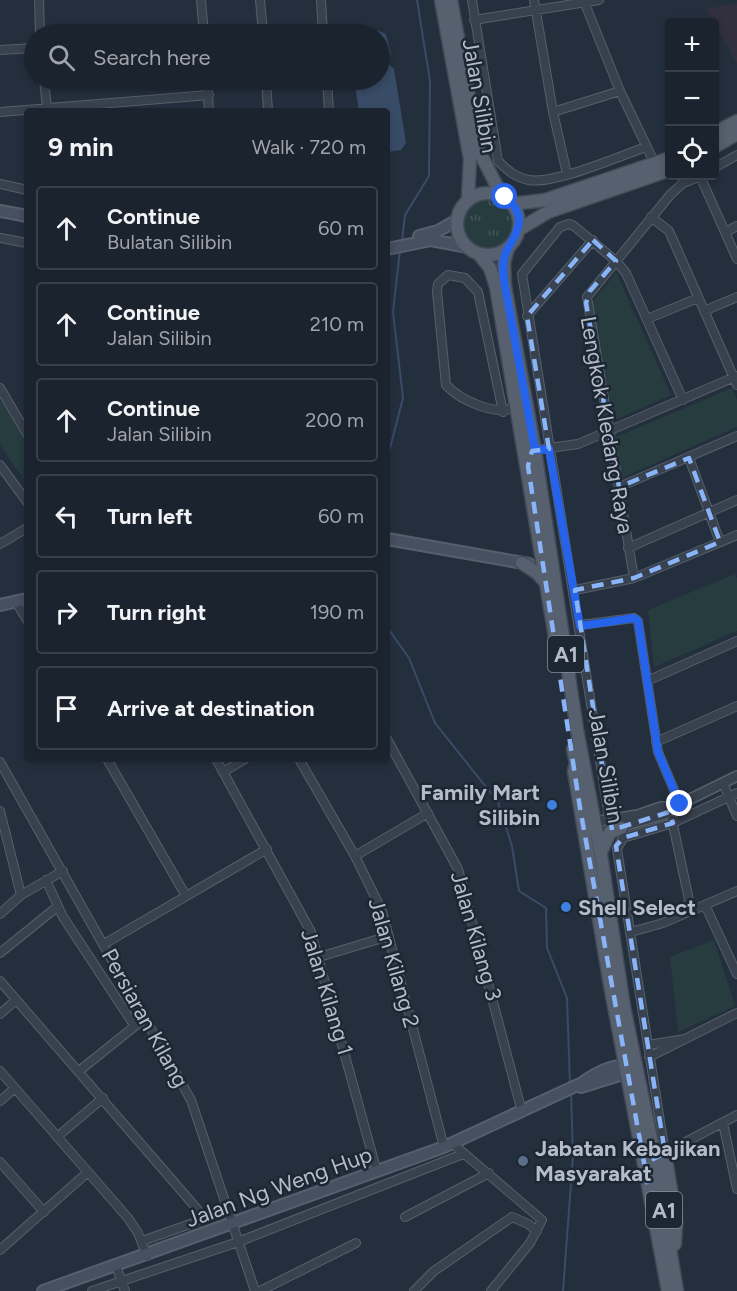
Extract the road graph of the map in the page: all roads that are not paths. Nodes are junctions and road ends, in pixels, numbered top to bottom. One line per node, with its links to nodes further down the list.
1 (39, 0): 14 (street)
2 (201, 0): 15 (street)
3 (260, 0): 16 (street)
4 (321, 0): 17 (street)
5 (441, 0): 49 (main road, Jalan Silibin)
6 (451, 0): 18 (main road, Jalan Silibin)
7 (457, 0): 18 (street, Jalan Silibin)
8 (472, 0): 13 (street)
9 (534, 0): 12 (street)
10 (599, 0): 11 (street)
11 (585, 4): 12 (street); 25 (street)
12 (536, 11): 13 (street); 33 (street)
13 (474, 20): 44 (street)
14 (40, 24)
15 (203, 24)
16 (261, 24)
17 (322, 24)
18 (456, 26): 50 (main road, Jalan Silibin)
19 (24, 49): 20 (street)
20 (0, 50)
21 (45, 90): 27 (street)
22 (208, 90): 26 (street)
23 (267, 90): 29 (street)
24 (328, 90): 30 (street)
25 (620, 91): 33 (street); 38 (street)
26 (209, 95): 27 (street); 28 (street)
27 (47, 108)
28 (209, 108)
29 (268, 108)
30 (329, 108)
31 (24, 110): 32 (street)
32 (0, 112)
33 (553, 112): 44 (street)
34 (737, 120): 35 (main road)
35 (719, 130)
36 (737, 134): 37 (main road)
37 (719, 144)
38 (646, 147): 41 (street); 44 (street)
39 (737, 155): 42 (street)
40 (665, 160): 41 (main road)
41 (655, 164): 50 (main road)
42 (719, 165)
43 (665, 171): 56 (main road, A1)
44 (567, 174)
45 (693, 180): 53 (street, Lengkok Kledang Raya)
46 (703, 180): 57 (street)
47 (0, 184): 48 (street)
48 (24, 189)
49 (468, 199): 50 (main road); 54 (main road)
50 (507, 200): 56 (main road)
51 (0, 211): 52 (main road)
52 (24, 215)
53 (651, 217): 66 (street, Lengkok Kledang Raya); 68 (street)
54 (457, 220): 59 (main road); 64 (main road, A1)
55 (737, 226): 57 (street)
56 (518, 230): 63 (main road, A1)
57 (726, 232): 65 (street)
58 (0, 238): 61 (street)
59 (422, 238): 62 (main road); 64 (main road)
60 (593, 240): 66 (street, Jalan Silibin); 70 (street); 70 (street, Jalan Silibin)
61 (24, 242)
62 (390, 246)
63 (508, 248): 64 (main road); 74 (main road, Jalan Silibin / A1)
64 (473, 250): 76 (main road, Jalan Silibin / A1)
65 (737, 259)
66 (616, 261): 71 (street, Jalan Silibin); 78 (street, Lengkok Kledang Raya)
67 (737, 297): 69 (street)
68 (698, 298): 69 (street); 71 (street)
69 (704, 311): 72 (street)
70 (527, 316): 80 (street, Jalan Silibin)
71 (646, 319): 75 (street, Jalan Silibin)
72 (736, 380): 75 (street)
73 (0, 388): 77 (street)
74 (524, 393): 76 (main road); 81 (main road, Jalan Silibin / A1)
75 (683, 400): 78 (street)
76 (514, 411): 76 (street); 81 (main road); 84 (main road, Jalan Silibin / A1)
77 (24, 429)
78 (608, 432): 80 (street); 85 (street, Lengkok Kledang Raya)
79 (737, 436): 82 (street)
80 (549, 449): 81 (street); 100 (street, Jalan Silibin)
81 (535, 450): 84 (main road); 94 (main road, Jalan Silibin / A1)
82 (689, 458): 85 (street); 88 (street)
83 (0, 465): 86 (street)
84 (528, 466): 94 (main road, Jalan Silibin / A1)
85 (618, 487): 95 (street, Lengkok Kledang Raya)
86 (24, 498)
87 (737, 500): 88 (street)
88 (708, 513): 92 (street); 95 (street)
89 (24, 530): 93 (street)
90 (737, 535): 92 (street)
91 (390, 540): 96 (main road)
92 (720, 542): 98 (street)
93 (0, 544)
94 (545, 547): 96 (main road); 97 (main road); 125 (main road, Jalan Silibin / A1)
95 (628, 548): 98 (street, Lengkok Kledang Raya)
96 (522, 563): 97 (main road); 99 (main road)
97 (543, 564): 99 (main road, Jalan Silibin / A1)
98 (634, 578): 100 (street)
99 (547, 586): 114 (main road, Jalan Silibin / A1)
100 (574, 590): 103 (street, Jalan Silibin)
101 (22, 600): 102 (main road)
102 (0, 606)
103 (580, 626): 105 (street); 123 (street, Jalan Silibin)
104 (737, 641): 105 (street)
105 (647, 681): 107 (street)
106 (736, 708): 107 (street)
107 (656, 742): 119 (street)
108 (390, 744): 121 (street, Jalan Kilang 3)
109 (0, 762): 131 (street, Persiaran Kilang)
110 (109, 762): 135 (street)
111 (218, 762): 115 (street, Jalan Kilang 1)
112 (240, 762): 115 (street)
113 (301, 762): 130 (street, Jalan Kilang 2)
114 (576, 764): 125 (main road); 139 (main road, Jalan Silibin / A1)
115 (223, 772): 128 (street, Jalan Kilang 1)
116 (737, 776): 117 (street)
117 (723, 783): 118 (street); 119 (street)
118 (733, 794): 122 (street); 124 (street)
119 (672, 807): 123 (street); 124 (street); 126 (street)
120 (0, 811): 127 (street)
121 (428, 813): 130 (street); 164 (street, Jalan Kilang 3)
122 (737, 816)
123 (610, 819): 125 (street); 126 (street, Jalan Silibin)
124 (673, 823): 126 (street); 136 (street)
125 (593, 826): 126 (street); 129 (main road, Jalan Silibin / A1); 139 (main road)
126 (619, 832): 129 (main road); 142 (street, Jalan Silibin)
127 (3, 835): 134 (street)
128 (267, 849): 135 (street); 146 (street, Jalan Kilang 1)
129 (602, 855): 158 (main road, Jalan Silibin / A1)
130 (355, 856): 143 (street, Jalan Kilang 2)
131 (63, 871): 132 (street); 144 (street, Persiaran Kilang)
132 (46, 880): 134 (street); 138 (street)
133 (737, 891): 137 (street)
134 (21, 896): 141 (street)
135 (186, 896): 144 (street)
136 (689, 900): 137 (street); 140 (street)
137 (703, 906): 140 (street); 147 (street)
138 (57, 907): 145 (street); 154 (street)
139 (598, 912): 158 (main road, Jalan Silibin / A1)
140 (686, 912): 142 (street)
141 (0, 914)
142 (631, 932): 156 (street, Jalan Silibin)
143 (389, 936): 146 (street); 168 (street, Jalan Kilang 2)
144 (104, 944): 153 (street, Persiaran Kilang)
145 (0, 953)
146 (319, 957): 173 (street, Jalan Kilang 1)
147 (734, 959): 148 (street)
148 (737, 974)
149 (0, 981): 150 (street)
150 (16, 1000): 151 (street); 160 (street)
151 (0, 1014)
152 (737, 1014): 155 (street)
153 (145, 1018): 154 (street); 179 (street, Persiaran Kilang)
154 (134, 1025): 160 (street)
155 (687, 1039): 156 (street); 157 (street)
156 (648, 1045): 157 (street, Jalan Silibin)
157 (649, 1058): 170 (street, Jalan Silibin)
158 (629, 1069): 164 (main road, Jalan Ng Weng Hup); 170 (main road, Jalan Silibin / A1); 175 (main road, Jalan Silibin / A1)
159 (0, 1071): 161 (street)
160 (79, 1071): 162 (street)
161 (15, 1088): 163 (street); 167 (street)
162 (103, 1098): 167 (street); 181 (street)
163 (0, 1101)
164 (524, 1111): 168 (main road, Jalan Ng Weng Hup)
165 (737, 1115): 166 (street)
166 (723, 1123): 170 (street); 176 (street)
167 (57, 1137): 172 (street)
168 (448, 1145): 169 (street); 173 (main road, Jalan Ng Weng Hup)
169 (463, 1154): 174 (street); 182 (street)
170 (660, 1156): 175 (main road); 195 (main road, Jalan Silibin / A1)
171 (0, 1162): 177 (street)
172 (88, 1172): 177 (street); 181 (street)
173 (377, 1172): 179 (main road, Jalan Ng Weng Hup)
174 (489, 1173): 178 (street); 180 (street)
175 (648, 1185): 195 (main road, Jalan Silibin / A1)
176 (737, 1189)
177 (44, 1212): 184 (street)
178 (405, 1217)
179 (232, 1225): 182 (street, Persiaran Kilang); 185 (main road, Jalan Ng Weng Hup)
180 (537, 1231): 193 (street); 194 (street)
181 (142, 1241): 185 (street)
182 (238, 1242): 187 (street); 191 (street, Persiaran Kilang)
183 (356, 1243): 192 (street)
184 (0, 1250)
185 (147, 1256): 186 (main road, Jalan Ng Weng Hup)
186 (116, 1266): 187 (street); 188 (main road, Jalan Ng Weng Hup)
187 (122, 1280): 189 (street); 190 (street)
188 (43, 1291)
189 (92, 1291)
190 (125, 1291)
191 (255, 1291)
192 (260, 1291)
193 (414, 1291)
194 (491, 1291)
195 (675, 1291)

